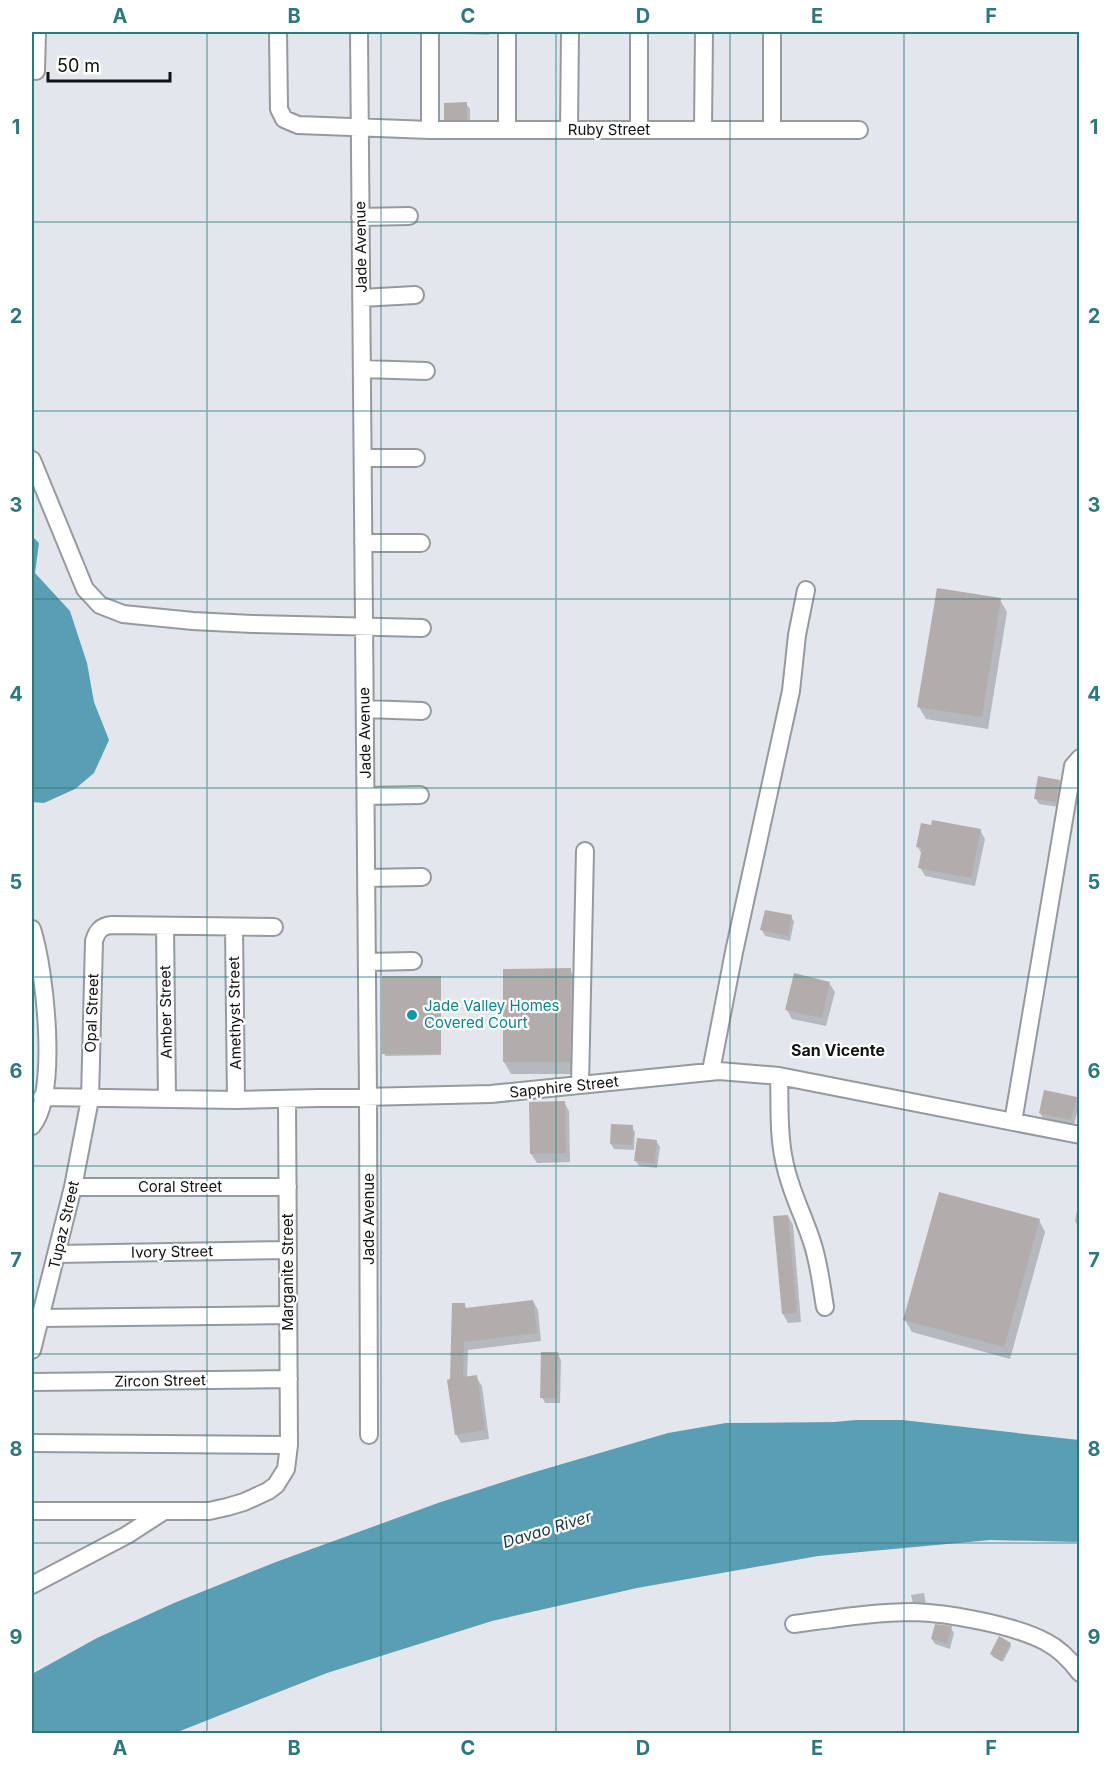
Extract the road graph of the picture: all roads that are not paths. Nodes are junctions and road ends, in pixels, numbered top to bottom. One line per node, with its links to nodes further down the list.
1 (37, 32): 10 (street)
2 (278, 32): 11 (street, Ruby Street)
3 (359, 32): 11 (street, Jade Avenue)
4 (430, 32): 14 (street)
5 (507, 32): 15 (street)
6 (570, 32): 16 (street)
7 (639, 32): 17 (street)
8 (704, 32): 12 (street)
9 (772, 32): 18 (street)
10 (36, 72)
11 (359, 127): 14 (street, Ruby Street); 20 (street, Jade Avenue)
12 (703, 129): 17 (street, Ruby Street); 18 (street, Ruby Street)
13 (860, 129): 18 (street, Ruby Street)
14 (430, 130): 15 (street, Ruby Street)
15 (507, 130): 16 (street, Ruby Street)
16 (569, 130): 17 (street, Ruby Street)
17 (639, 130)
18 (772, 130)
19 (409, 216): 20 (street)
20 (360, 217): 22 (street, Jade Avenue)
21 (415, 295): 22 (street)
22 (361, 298): 23 (street, Jade Avenue)
23 (362, 369): 24 (street); 25 (street, Jade Avenue)
24 (426, 371)
25 (363, 458): 26 (street); 28 (street, Jade Avenue)
26 (416, 458)
27 (32, 460): 31 (street)
28 (363, 543): 29 (street); 31 (street, Jade Avenue)
29 (421, 543)
30 (806, 590): 47 (street)
31 (364, 628): 32 (street); 33 (street, Jade Avenue)
32 (422, 628)
33 (365, 709): 34 (street); 37 (street, Jade Avenue)
34 (422, 711)
35 (1080, 758): 56 (street)
36 (420, 795): 37 (street)
37 (366, 796): 39 (street, Jade Avenue)
38 (585, 851): 49 (street)
39 (366, 878): 40 (street); 46 (street, Jade Avenue)
40 (422, 878)
41 (165, 926): 42 (street); 52 (street, Opal Street); 53 (street, Amber Street)
42 (234, 927): 43 (street); 54 (street, Amethyst Street)
43 (273, 927)
44 (32, 929): 51 (street)
45 (413, 961): 46 (street)
46 (367, 962): 50 (street, Jade Avenue)
47 (711, 1071): 48 (street, Sapphire Street); 49 (street, Sapphire Street)
48 (779, 1076): 56 (street, Sapphire Street); 63 (street)
49 (580, 1085): 50 (street, Sapphire Street)
50 (369, 1096): 55 (street, Sapphire Street); 69 (street, Jade Avenue)
51 (42, 1097): 52 (street, Sapphire Street); 57 (street)
52 (90, 1098): 53 (street, Sapphire Street); 59 (street, Tupaz Street)
53 (167, 1099): 54 (street, Sapphire Street)
54 (236, 1100): 55 (street, Sapphire Street)
55 (287, 1100): 60 (street, Marganite Street)
56 (1013, 1122): 58 (street, Sapphire Street)
57 (32, 1126)
58 (1080, 1135)
59 (73, 1187): 60 (street, Coral Street); 62 (street, Tupaz Street)
60 (288, 1187): 61 (street, Marganite Street)
61 (288, 1250): 62 (street, Ivory Street); 64 (street, Marganite Street)
62 (57, 1254): 65 (street, Tupaz Street)
63 (825, 1307)
64 (288, 1315): 65 (street); 67 (street, Marganite Street)
65 (41, 1318): 66 (street, Tupaz Street)
66 (32, 1350)
67 (288, 1379): 68 (street, Zircon Street); 71 (street, Marganite Street)
68 (32, 1382)
69 (369, 1435)
70 (32, 1443): 71 (street)
71 (289, 1445): 73 (street, Marganite Street)
72 (32, 1511): 73 (street, Marganite Street)
73 (164, 1511): 74 (street)
74 (32, 1585)
75 (794, 1624): 76 (street)
76 (1080, 1673)

